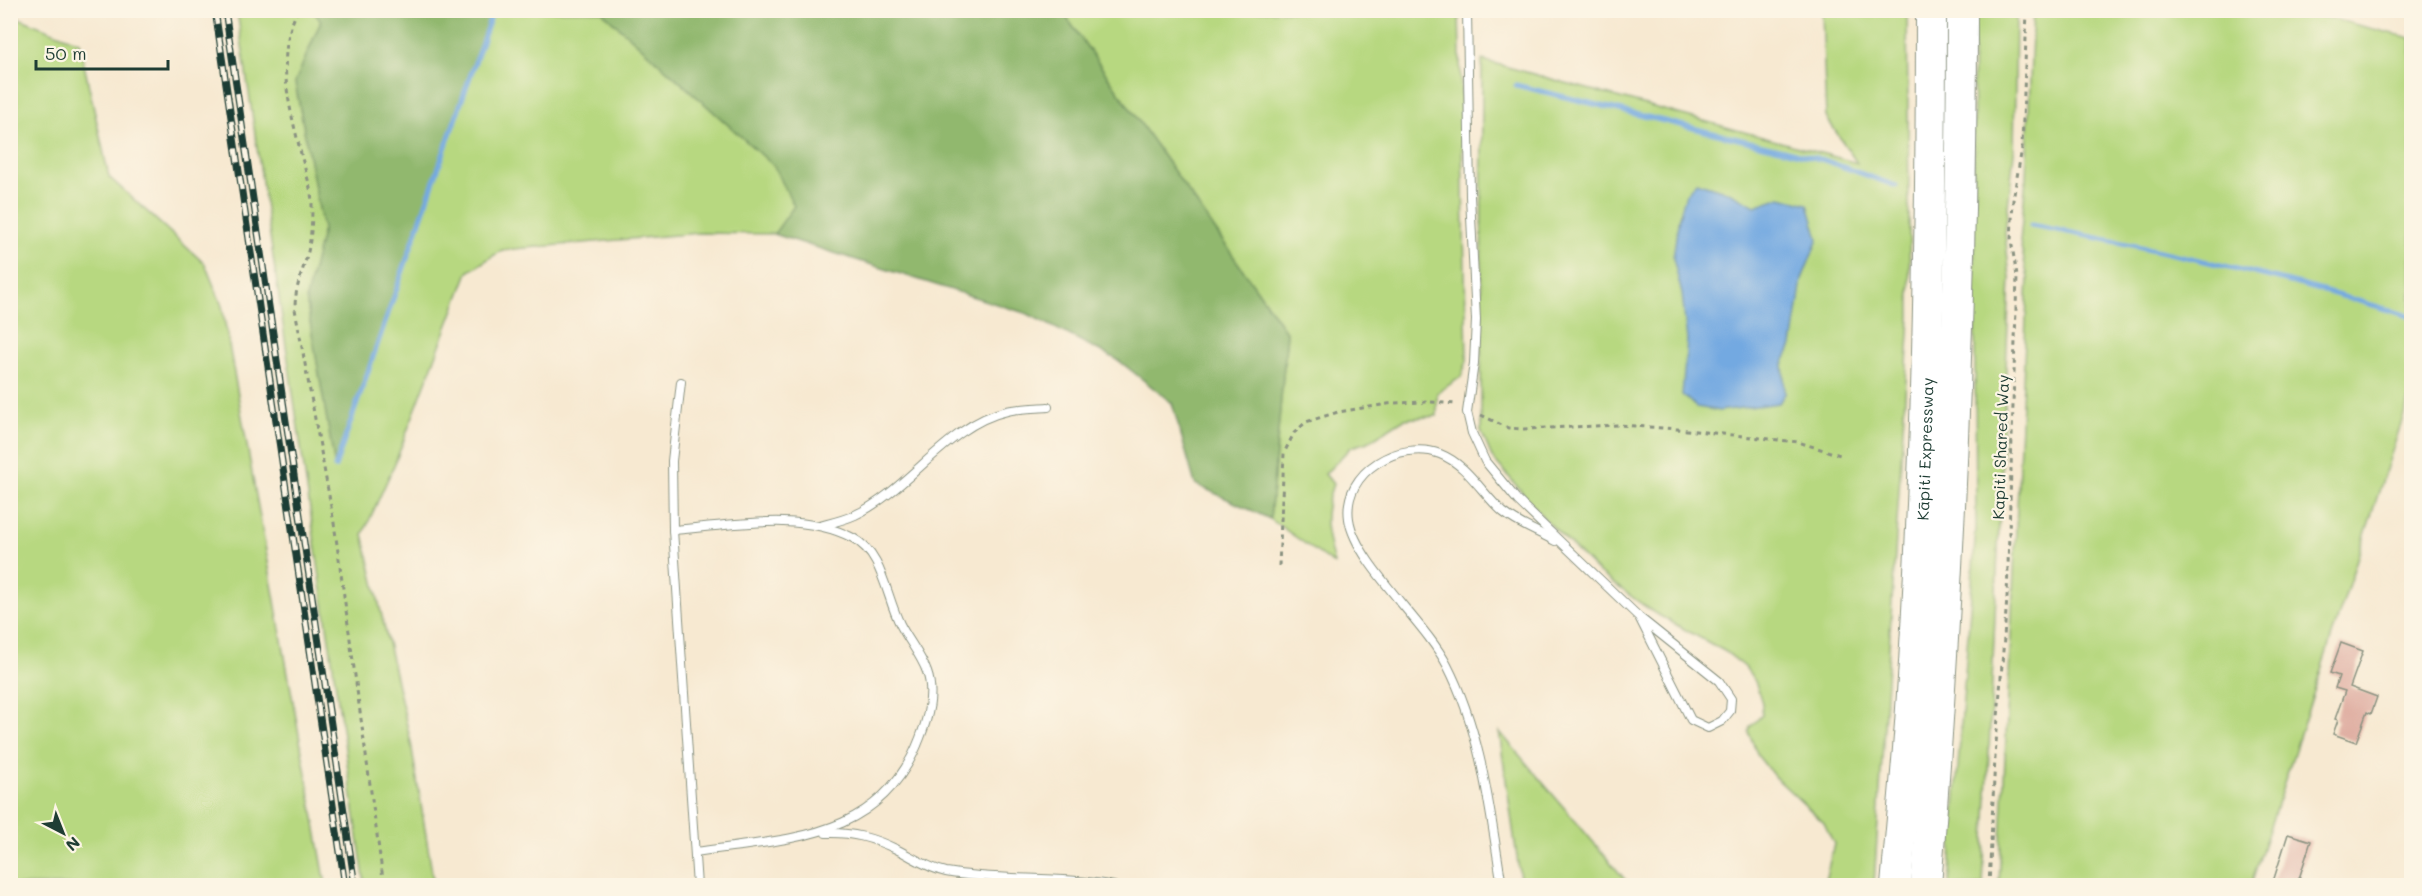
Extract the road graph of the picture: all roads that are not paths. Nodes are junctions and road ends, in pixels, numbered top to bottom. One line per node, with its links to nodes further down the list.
1 (1467, 10): 8 (lane)
2 (1931, 10): 15 (highway, Kāpiti Expressway)
3 (1962, 10): 16 (highway, Kāpiti Expressway)
4 (681, 382): 7 (lane)
5 (1048, 407): 6 (lane)
6 (819, 526): 7 (lane); 10 (lane)
7 (673, 530): 11 (lane)
8 (1563, 546): 9 (lane); 14 (lane)
9 (1639, 618): 9 (lane)
10 (817, 833): 11 (lane); 13 (lane)
11 (695, 852): 12 (lane)
12 (697, 885)
13 (1114, 885)
14 (1502, 885)
15 (1896, 885)
16 (1926, 885)

